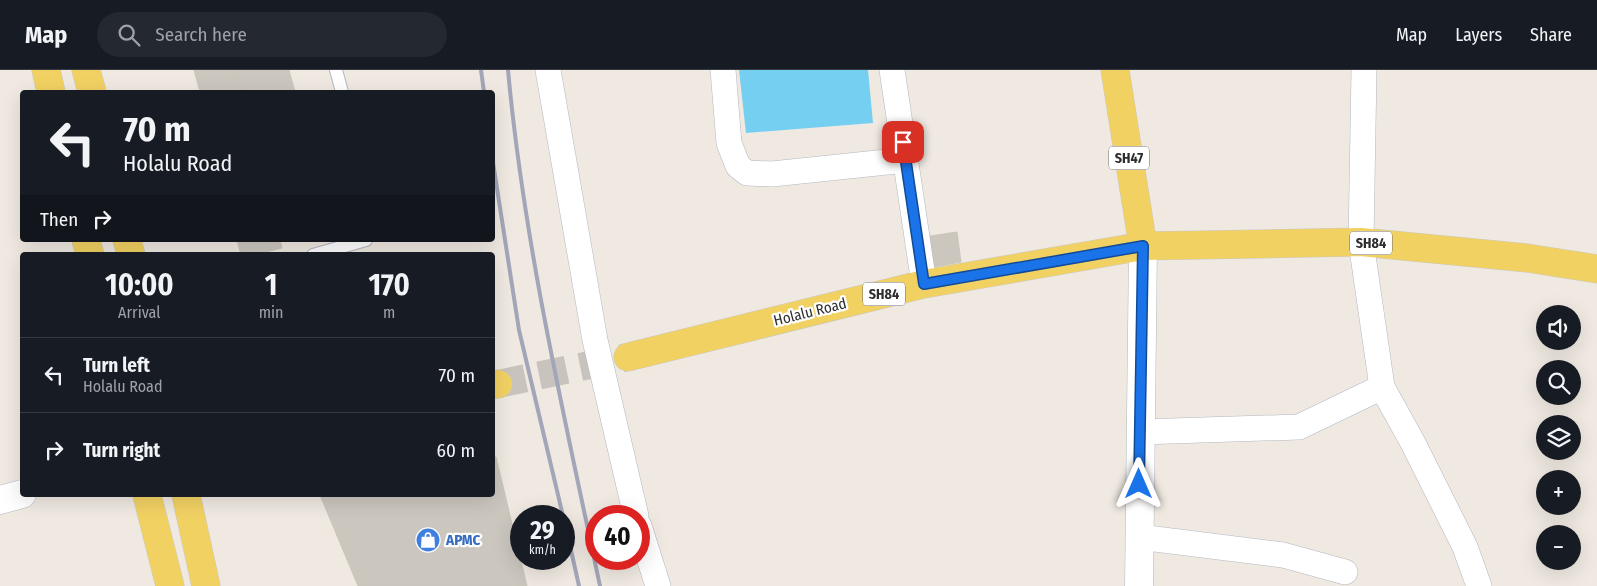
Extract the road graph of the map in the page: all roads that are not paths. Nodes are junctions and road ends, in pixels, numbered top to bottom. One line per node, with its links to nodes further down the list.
1 (46, 70): 9 (main road)
2 (86, 70): 10 (main road)
3 (336, 70): 11 (lane)
4 (548, 70): 26 (street)
5 (723, 70): 12 (street)
6 (892, 70): 12 (street)
7 (1115, 70): 15 (main road, SH47)
8 (1364, 70): 14 (street)
9 (51, 90)
10 (91, 90)
11 (341, 90)
12 (906, 160): 18 (street)
13 (359, 242): 16 (lane)
14 (1361, 242): 15 (main road, SH84); 17 (main road, SH84); 20 (street)
15 (1143, 246): 18 (main road, Holalu Road / SH84); 21 (street)
16 (324, 252)
17 (1597, 269)
18 (924, 284): 19 (main road, Holalu Road / SH84)
19 (628, 357)
20 (1382, 387): 21 (street); 34 (street)
21 (1140, 432): 27 (street)
22 (20, 495): 25 (street)
23 (148, 497): 30 (main road)
24 (186, 497): 31 (main road)
25 (0, 500)
26 (633, 505)
27 (1139, 537): 29 (street); 33 (street)
28 (650, 561): 32 (street)
29 (1344, 572)
30 (170, 586)
31 (206, 586)
32 (658, 586)
33 (1139, 586)
34 (1479, 586)

